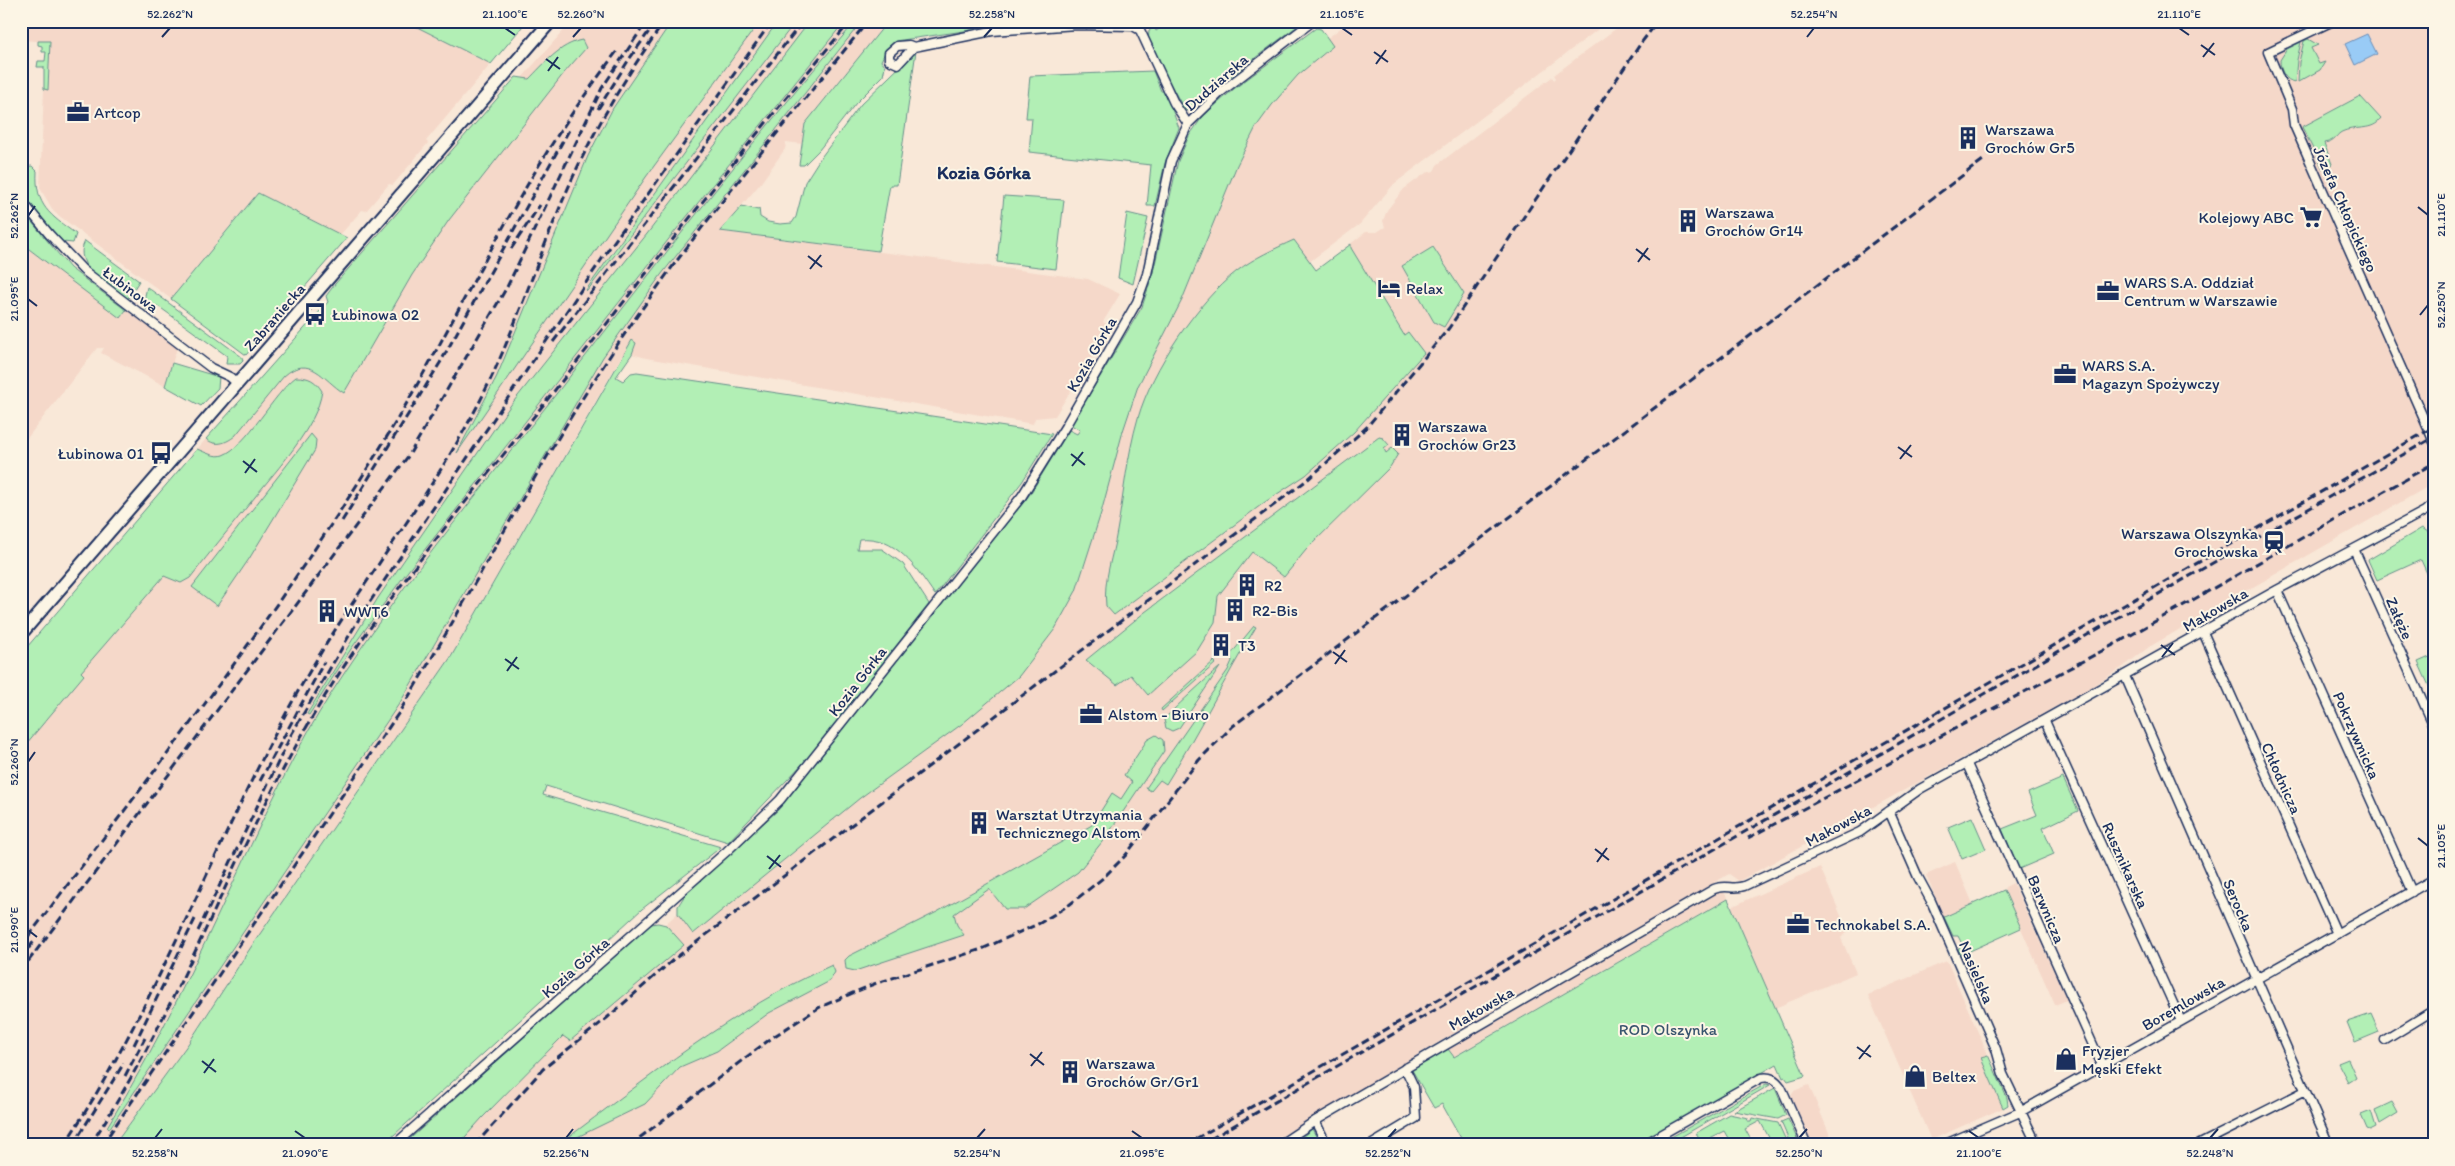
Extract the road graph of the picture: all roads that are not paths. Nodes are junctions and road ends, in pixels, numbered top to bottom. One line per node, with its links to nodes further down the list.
1 (551, 21): 7 (main road, Zabraniecka)
2 (1313, 21): 5 (street, Dudziarska)
3 (2333, 21): 8 (street, Józefa Chłopickiego)
4 (914, 47): 5 (street, Dudziarska)
5 (1188, 124): 31 (street, Kozia Górka)
6 (21, 200): 7 (street, Łubinowa)
7 (238, 384): 13 (main road, Zabraniecka)
8 (2434, 442)
9 (2434, 503): 10 (street, Makowska)
10 (2354, 549): 11 (street, Makowska); 16 (street, Załęże)
11 (2277, 590): 12 (street, Makowska); 20 (street, Pokrzywnicka)
12 (2203, 632): 14 (street, Makowska); 21 (street, Chłodnicza)
13 (21, 634)
14 (2125, 676): 15 (street, Makowska); 22 (street, Serocka)
15 (2045, 721): 17 (street, Makowska); 24 (street, Rusznikarska)
16 (2434, 726)
17 (1966, 764): 18 (street, Makowska); 26 (street, Barwnicza)
18 (1889, 811): 27 (street, Makowska); 29 (street, Nasielska)
19 (2434, 879): 20 (street, Boremlowska)
20 (2412, 892): 21 (street, Boremlowska)
21 (2337, 934): 22 (street, Boremlowska)
22 (2256, 978): 24 (street, Boremlowska); 28 (street, Serocka)
23 (2434, 1010): 25 (street)
24 (2180, 1021): 26 (street, Boremlowska)
25 (2385, 1040)
26 (2102, 1064): 29 (street, Boremlowska)
27 (1405, 1068): 30 (street, Makowska); 34 (street)
28 (2305, 1091): 39 (street); 40 (street, Serocka)
29 (2020, 1112): 37 (street, Boremlowska); 38 (street, Nasielska)
30 (1315, 1121): 32 (street, Makowska); 33 (street)
31 (394, 1145)
32 (1279, 1145)
33 (1327, 1145)
34 (1371, 1145)
35 (1643, 1145): 36 (street)
36 (1807, 1145)
37 (1943, 1145)
38 (2036, 1145)
39 (2198, 1145)
40 (2329, 1145)

